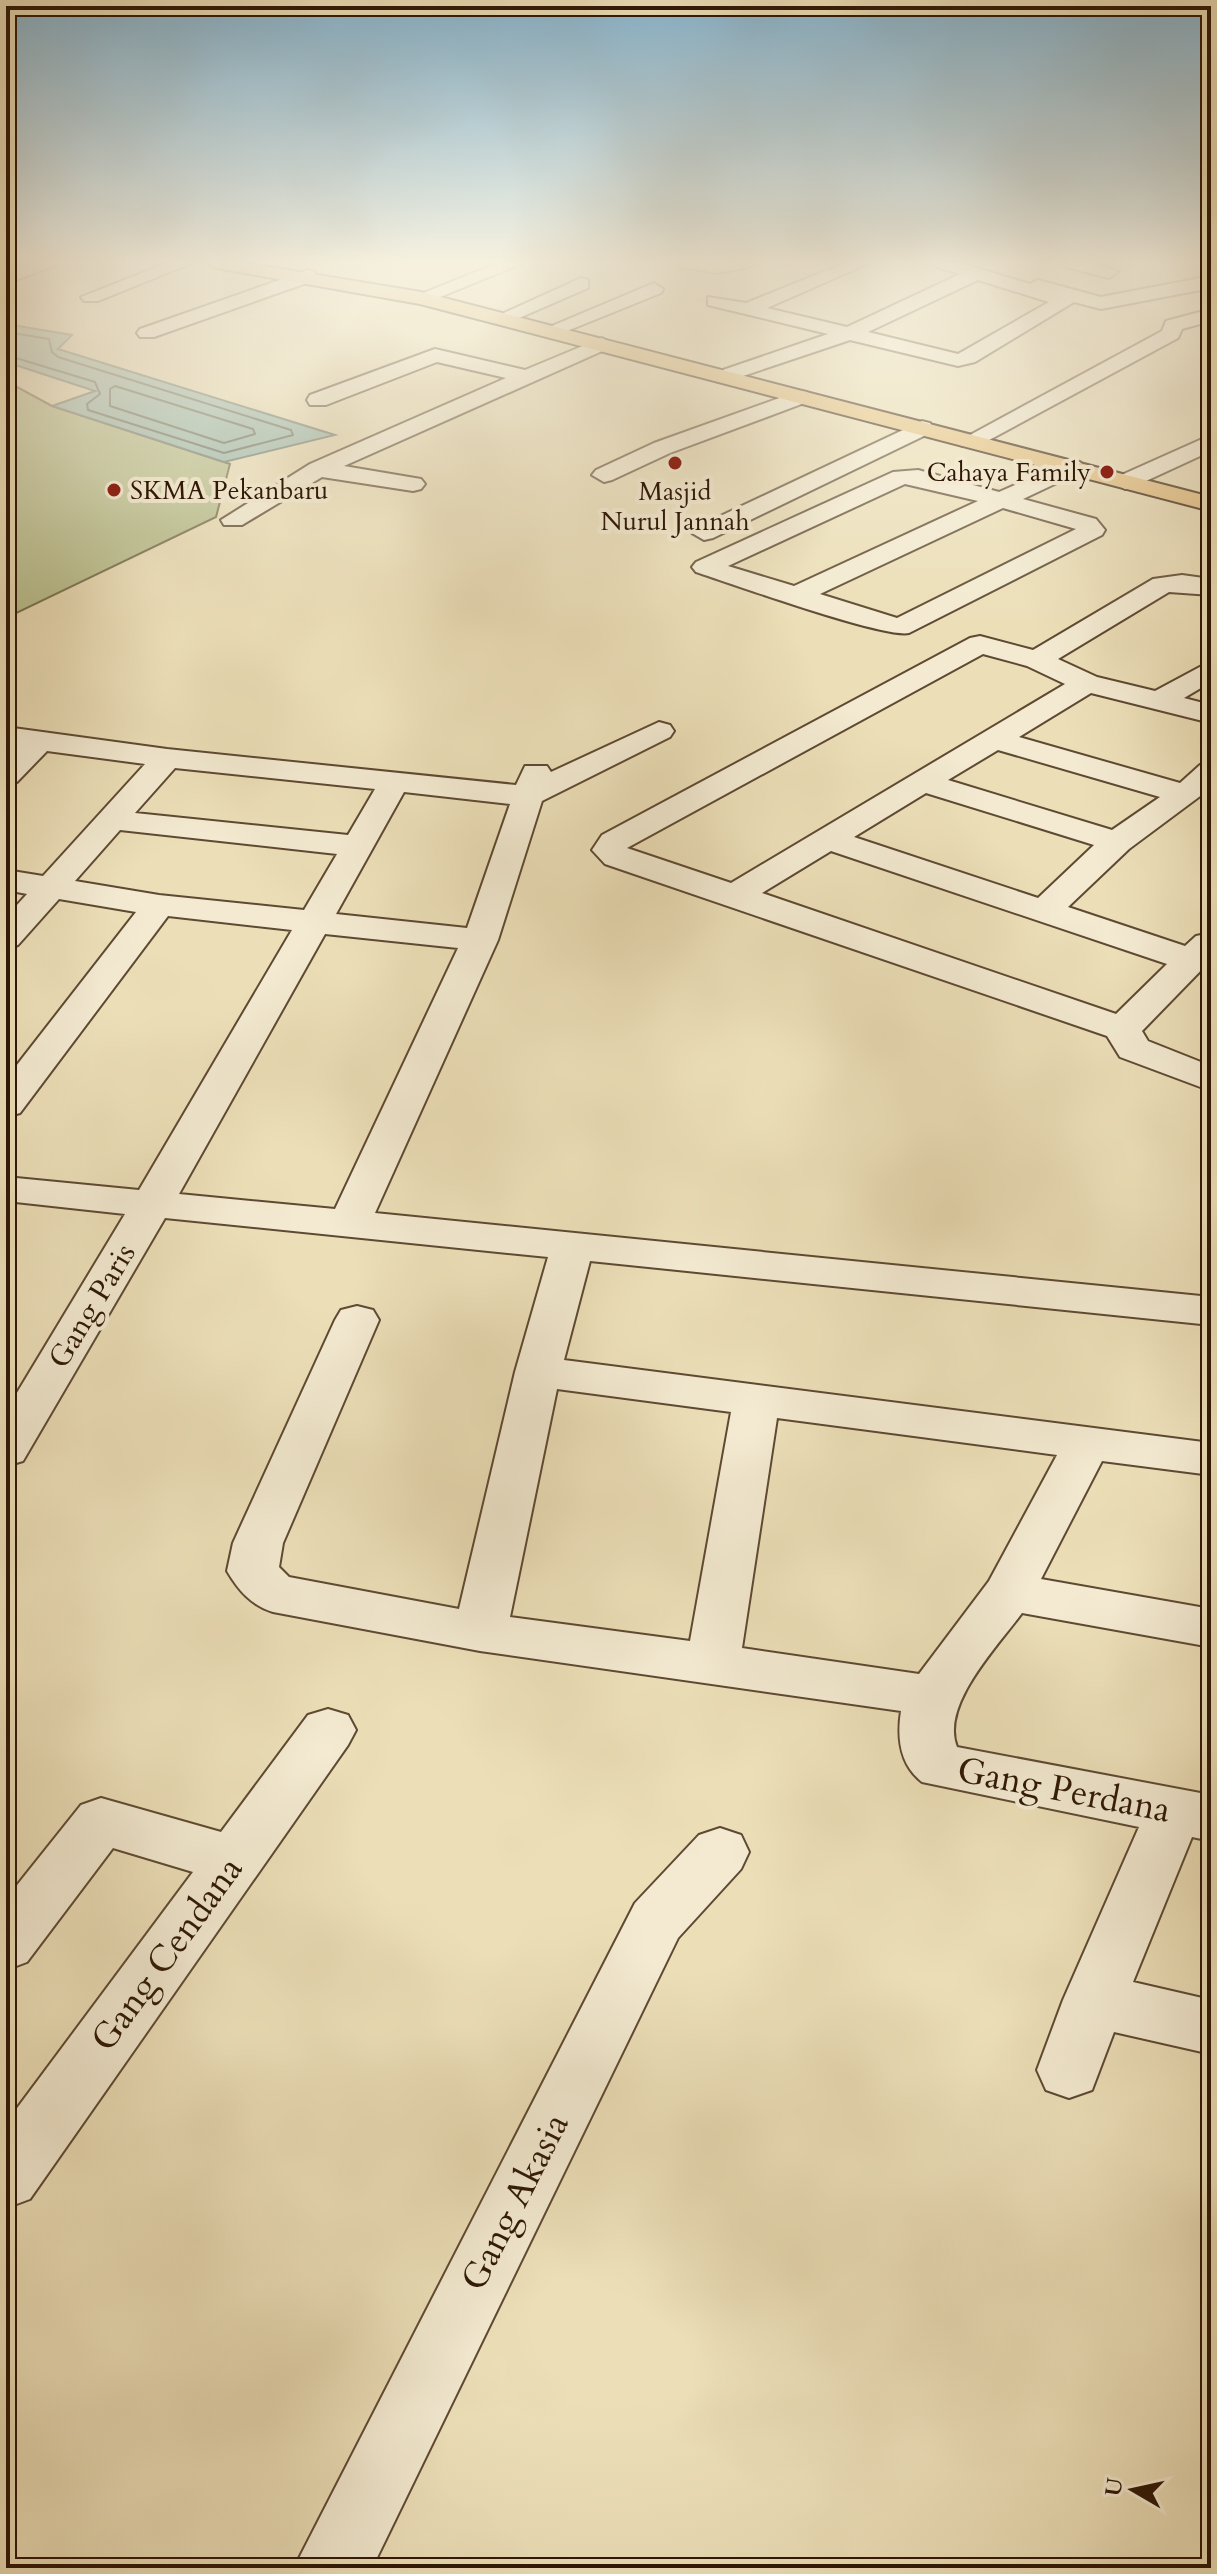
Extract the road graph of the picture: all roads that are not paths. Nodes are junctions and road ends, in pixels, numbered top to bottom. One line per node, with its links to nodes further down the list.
1 (362, 383): 6 (street)
2 (513, 383): 11 (street)
3 (749, 383): 5 (main road)
4 (1079, 383): 8 (street)
5 (799, 397): 7 (main road); 12 (street)
6 (318, 400)
7 (922, 428): 8 (main road); 18 (street)
8 (970, 441): 10 (main road)
9 (1211, 442): 13 (street)
10 (1072, 467): 13 (main road); 15 (street)
11 (318, 469): 14 (street); 17 (street)
12 (604, 475)
13 (1125, 482): 16 (main road)
14 (413, 484)
15 (998, 502): 20 (street); 20 (street); 20 (street)
16 (1211, 504)
17 (233, 520)
18 (691, 539)
19 (1211, 587): 21 (street)
20 (794, 596)
21 (1037, 660): 23 (street); 43 (street)
22 (1211, 670): 24 (street)
23 (1087, 683): 24 (street); 28 (street)
24 (1162, 699): 25 (street)
25 (1211, 714)
26 (659, 731): 35 (street)
27 (6, 736): 29 (street)
28 (994, 739): 33 (street); 36 (street)
29 (40, 741): 30 (street); 32 (street)
30 (167, 758): 34 (street); 37 (street)
31 (1211, 772): 36 (street)
32 (6, 775)
33 (923, 782): 38 (street); 39 (street)
34 (394, 783): 35 (street); 40 (street, Gang Paris)
35 (532, 784): 48 (street)
36 (1185, 794): 39 (street)
37 (112, 820): 40 (street); 42 (street)
38 (828, 839): 43 (street); 45 (street)
39 (1117, 842): 45 (street)
40 (356, 846): 46 (street, Gang Paris)
41 (6, 880): 42 (street)
42 (51, 887): 44 (street); 47 (street)
43 (735, 895): 50 (street)
44 (159, 905): 46 (street); 52 (street)
45 (1044, 911): 49 (street)
46 (313, 922): 48 (street); 54 (street, Gang Paris)
47 (6, 938)
48 (480, 940): 55 (street)
49 (1201, 950): 50 (street)
50 (1122, 1029): 51 (street)
51 (1211, 1079)
52 (6, 1105)
53 (6, 1189): 54 (street)
54 (153, 1203): 55 (street); 62 (street, Gang Paris)
55 (349, 1224): 56 (street)
56 (573, 1246): 57 (street); 59 (street)
57 (1211, 1311)
58 (357, 1320): 66 (street)
59 (538, 1372): 60 (street); 66 (street)
60 (756, 1402): 61 (street); 67 (street)
61 (1087, 1443): 63 (street); 64 (street)
62 (6, 1450)
63 (1209, 1452)
64 (1009, 1592): 65 (street); 68 (street)
65 (1211, 1628)
66 (480, 1632): 67 (street)
67 (713, 1662): 68 (street)
68 (930, 1700): 70 (street, Gang Perdana)
69 (328, 1730): 72 (street, Gang Cendana)
70 (1192, 1815): 74 (street)
71 (720, 1852): 78 (street, Gang Akasia)
72 (234, 1860): 73 (street); 77 (street, Gang Cendana)
73 (6, 1944)
74 (1094, 2000): 75 (street); 76 (street)
75 (1211, 2027)
76 (1069, 2070)
77 (6, 2177)
78 (332, 2568)

